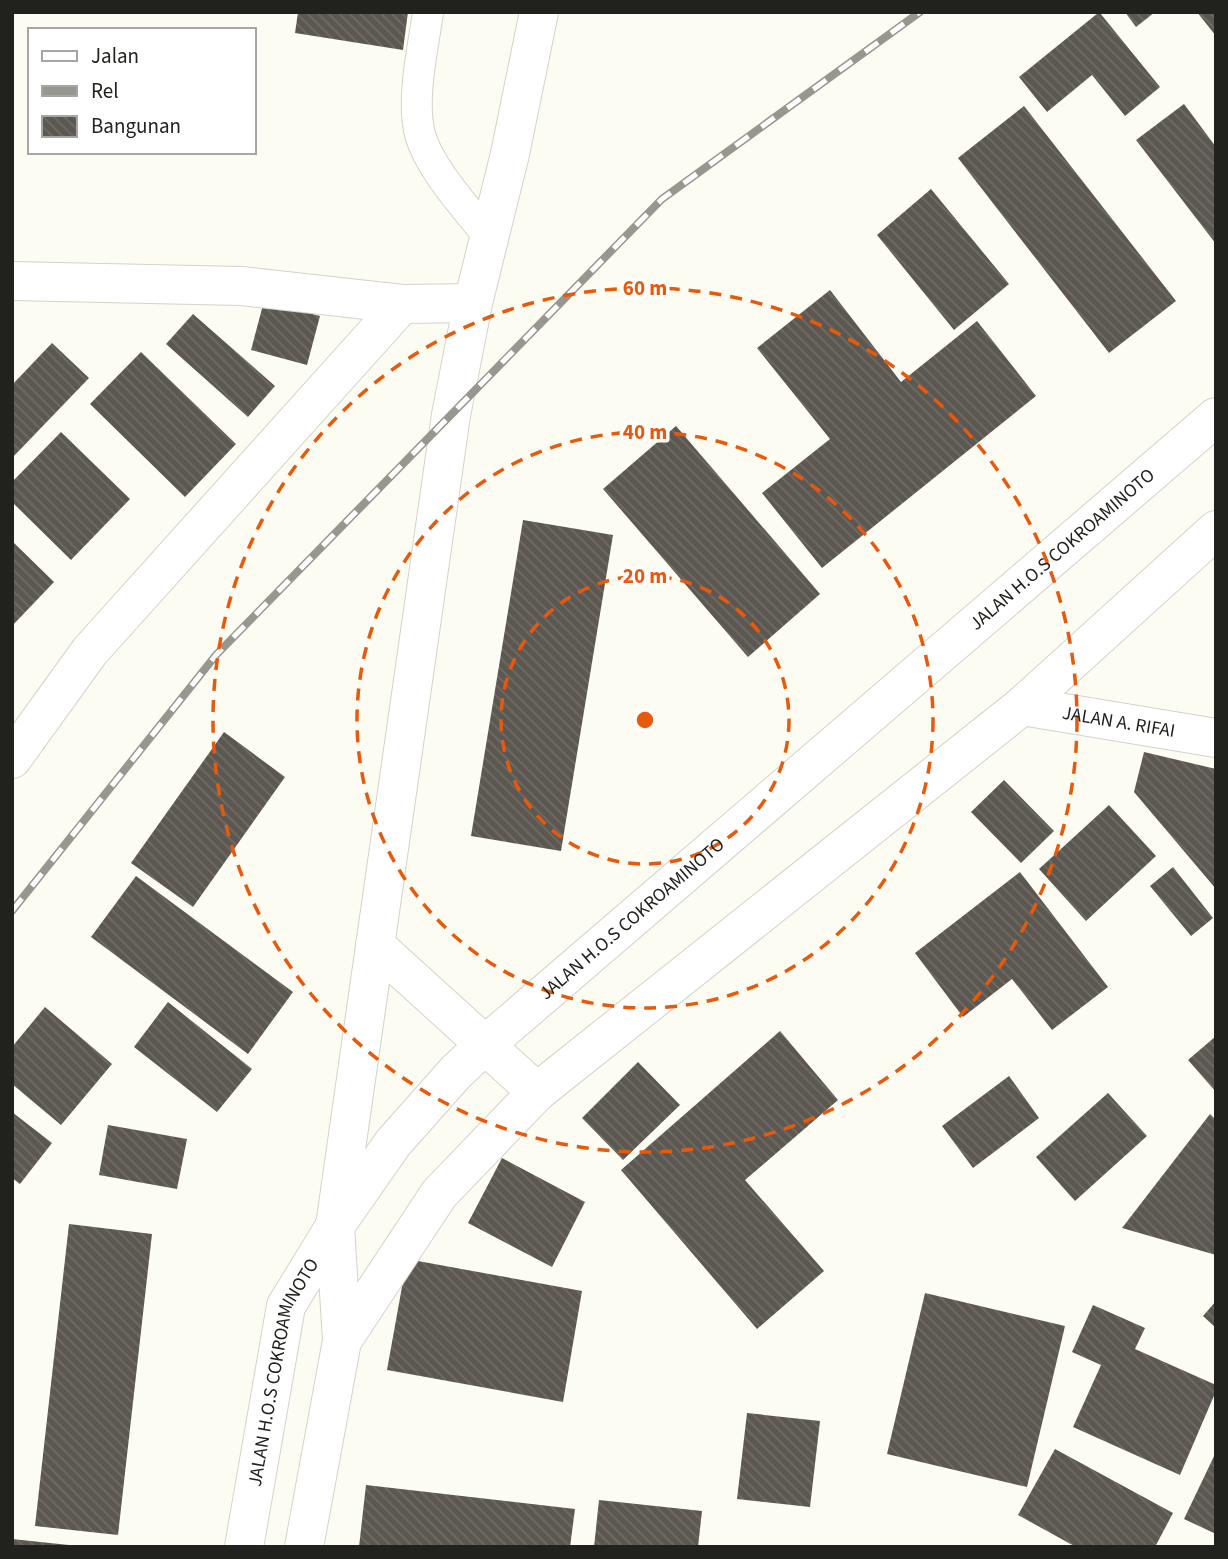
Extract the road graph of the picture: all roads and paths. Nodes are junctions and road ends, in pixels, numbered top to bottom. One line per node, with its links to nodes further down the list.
1 (428, 12): 3 (lane)
2 (540, 12): 3 (main road)
3 (489, 238): 5 (main road)
4 (12, 282): 6 (main road)
5 (473, 303): 6 (main road); 12 (main road)
6 (402, 304): 11 (main road)
7 (1216, 417): 13 (main road, JALAN H.O.S COKROAMINOTO)
8 (1216, 530): 9 (main road)
9 (1022, 706): 10 (main road, JALAN A. RIFAI); 14 (main road)
10 (1216, 738)
11 (12, 759)
12 (375, 945): 13 (main road); 15 (main road)
13 (485, 1045): 14 (main road); 15 (main road, JALAN H.O.S COKROAMINOTO)
14 (537, 1092): 16 (main road)
15 (335, 1226): 16 (main road); 17 (main road, JALAN H.O.S COKROAMINOTO)
16 (342, 1340): 18 (main road)
17 (244, 1547)
18 (304, 1547)

